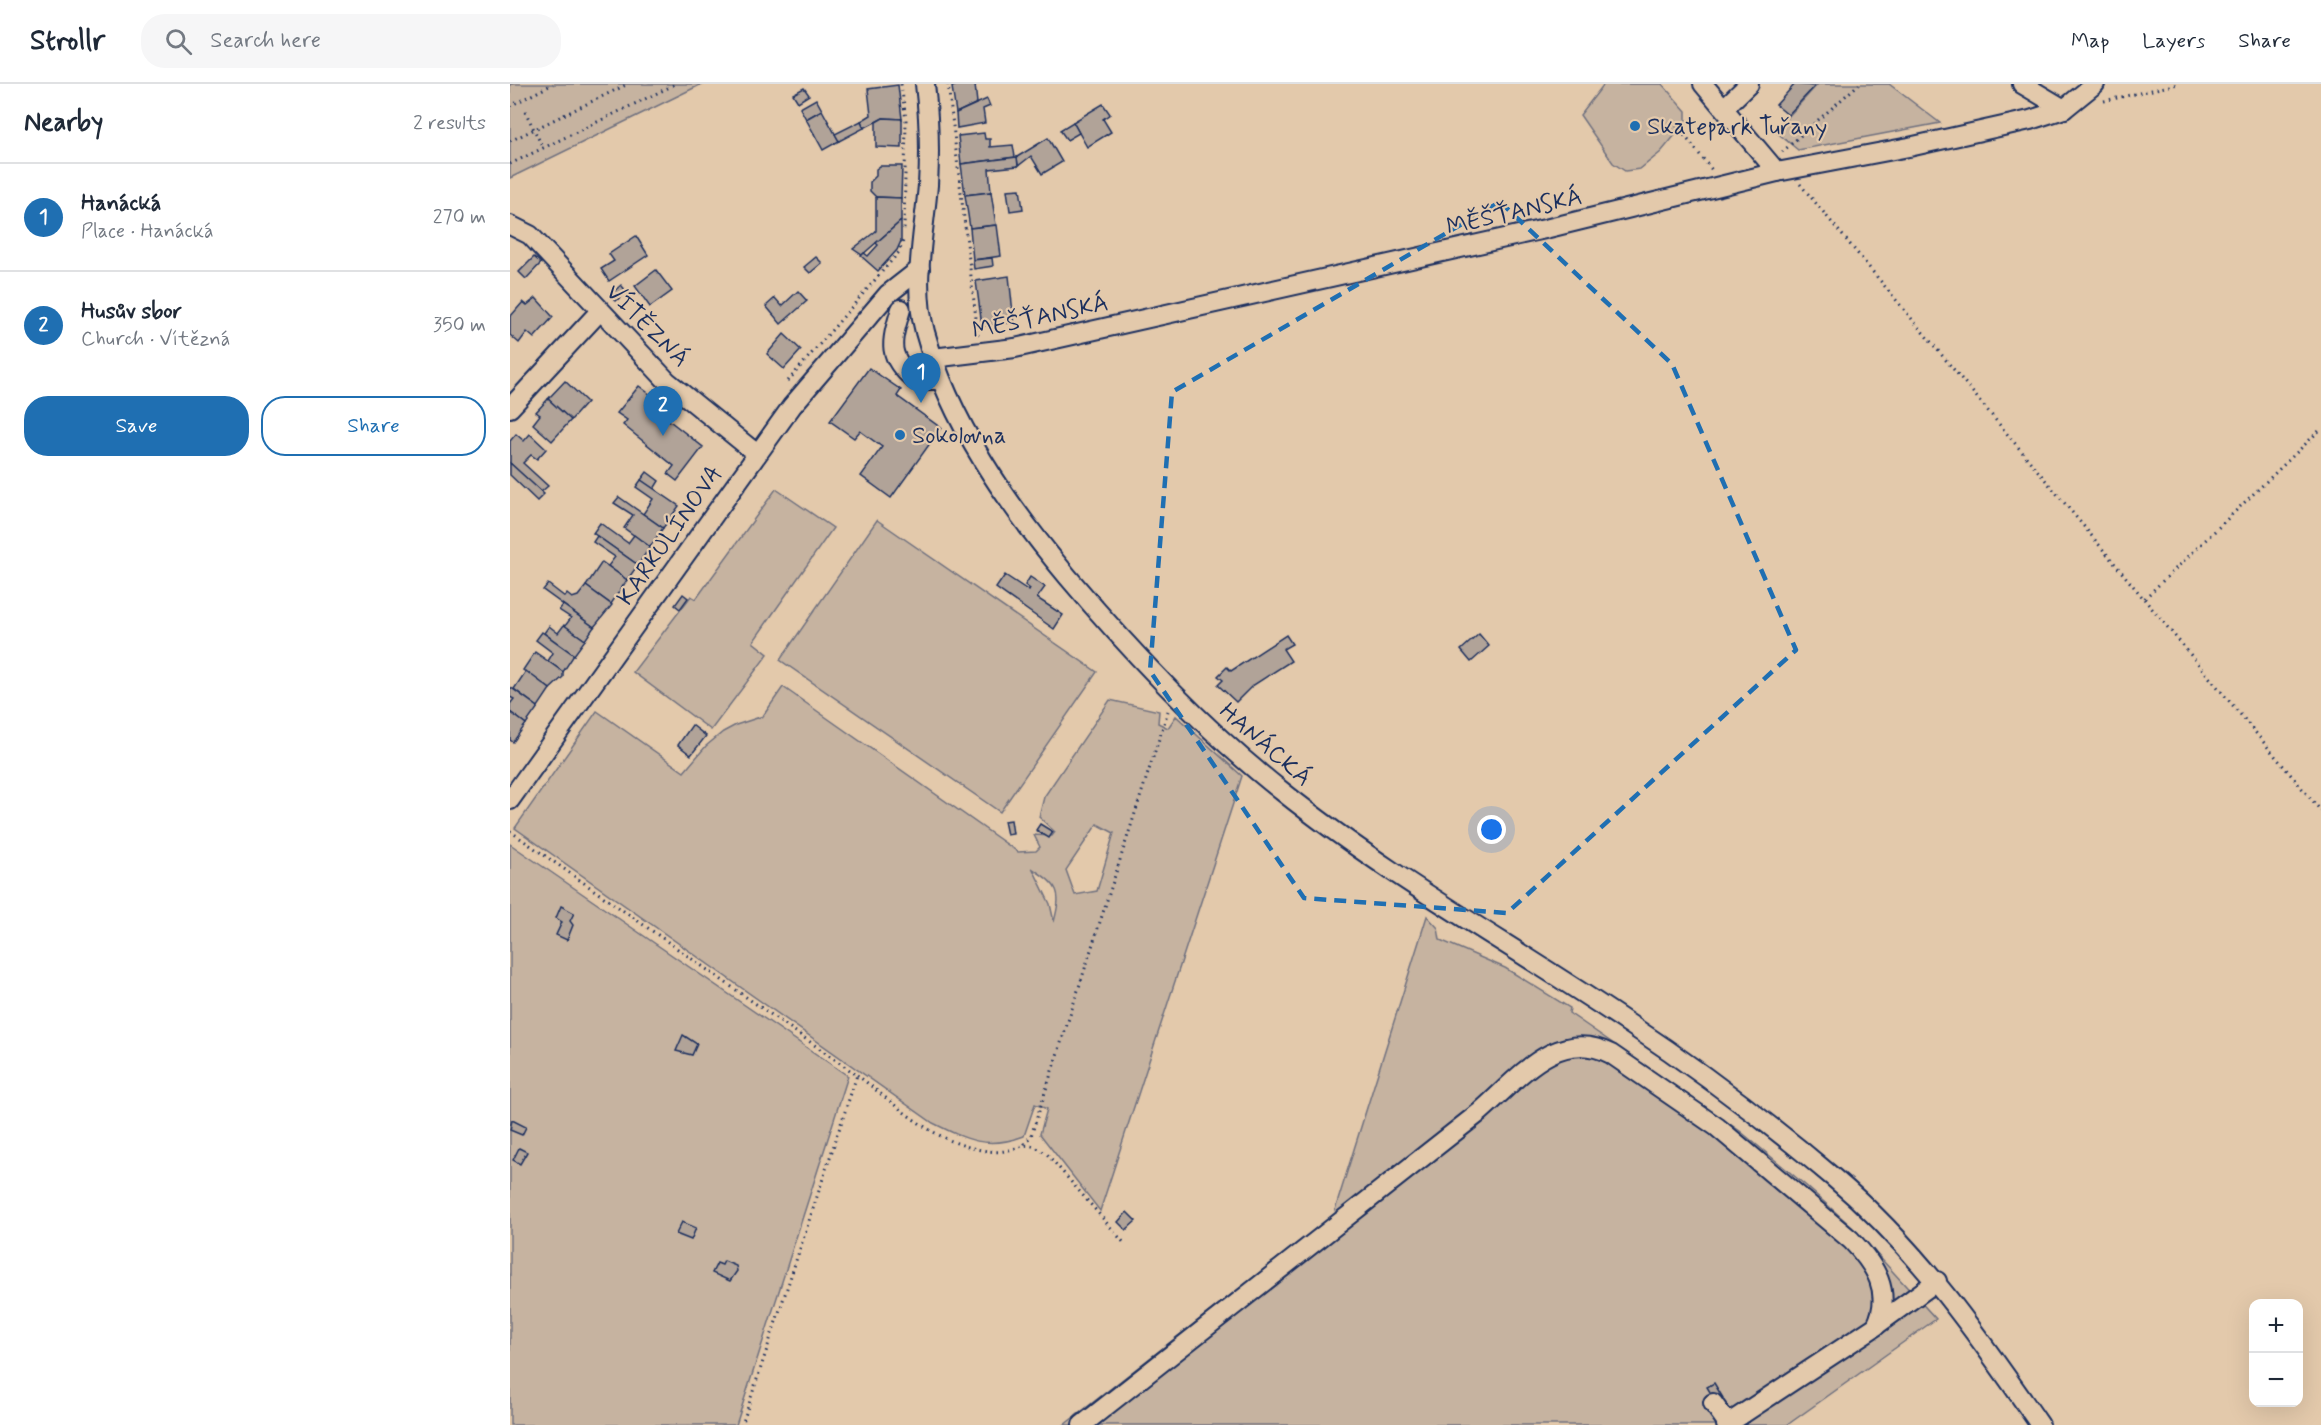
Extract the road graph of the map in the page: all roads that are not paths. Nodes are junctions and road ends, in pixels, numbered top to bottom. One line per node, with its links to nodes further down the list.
1 (926, 84): 10 (street, HANÁCKÁ)
2 (1703, 84): 6 (street)
3 (1749, 84): 6 (street)
4 (2022, 84): 7 (street)
5 (2095, 84): 7 (street, MĚŠŤANSKÁ)
6 (1724, 108): 8 (street)
7 (2064, 109): 8 (street, MĚŠŤANSKÁ)
8 (1778, 168): 15 (street, MĚŠŤANSKÁ)
9 (510, 225): 14 (street, VÍTĚZNÁ)
10 (920, 269): 11 (street, KARKULÍNOVA); 13 (street, HANÁCKÁ)
11 (878, 306): 12 (street); 18 (street, KARKULÍNOVA)
12 (901, 309): 13 (street); 16 (street)
13 (921, 309): 15 (street, HANÁCKÁ)
14 (599, 312): 17 (street); 18 (street, VÍTĚZNÁ)
15 (933, 358): 16 (street, HANÁCKÁ)
16 (941, 380): 20 (street, HANÁCKÁ)
17 (510, 408)
18 (757, 454): 19 (street, KARKULÍNOVA)
19 (510, 800)
20 (1937, 1281): 21 (street); 25 (street, HANÁCKÁ)
21 (1876, 1326): 23 (street); 24 (street)
22 (1713, 1403): 23 (street)
23 (1727, 1424)
24 (1082, 1425)
25 (2040, 1425)

